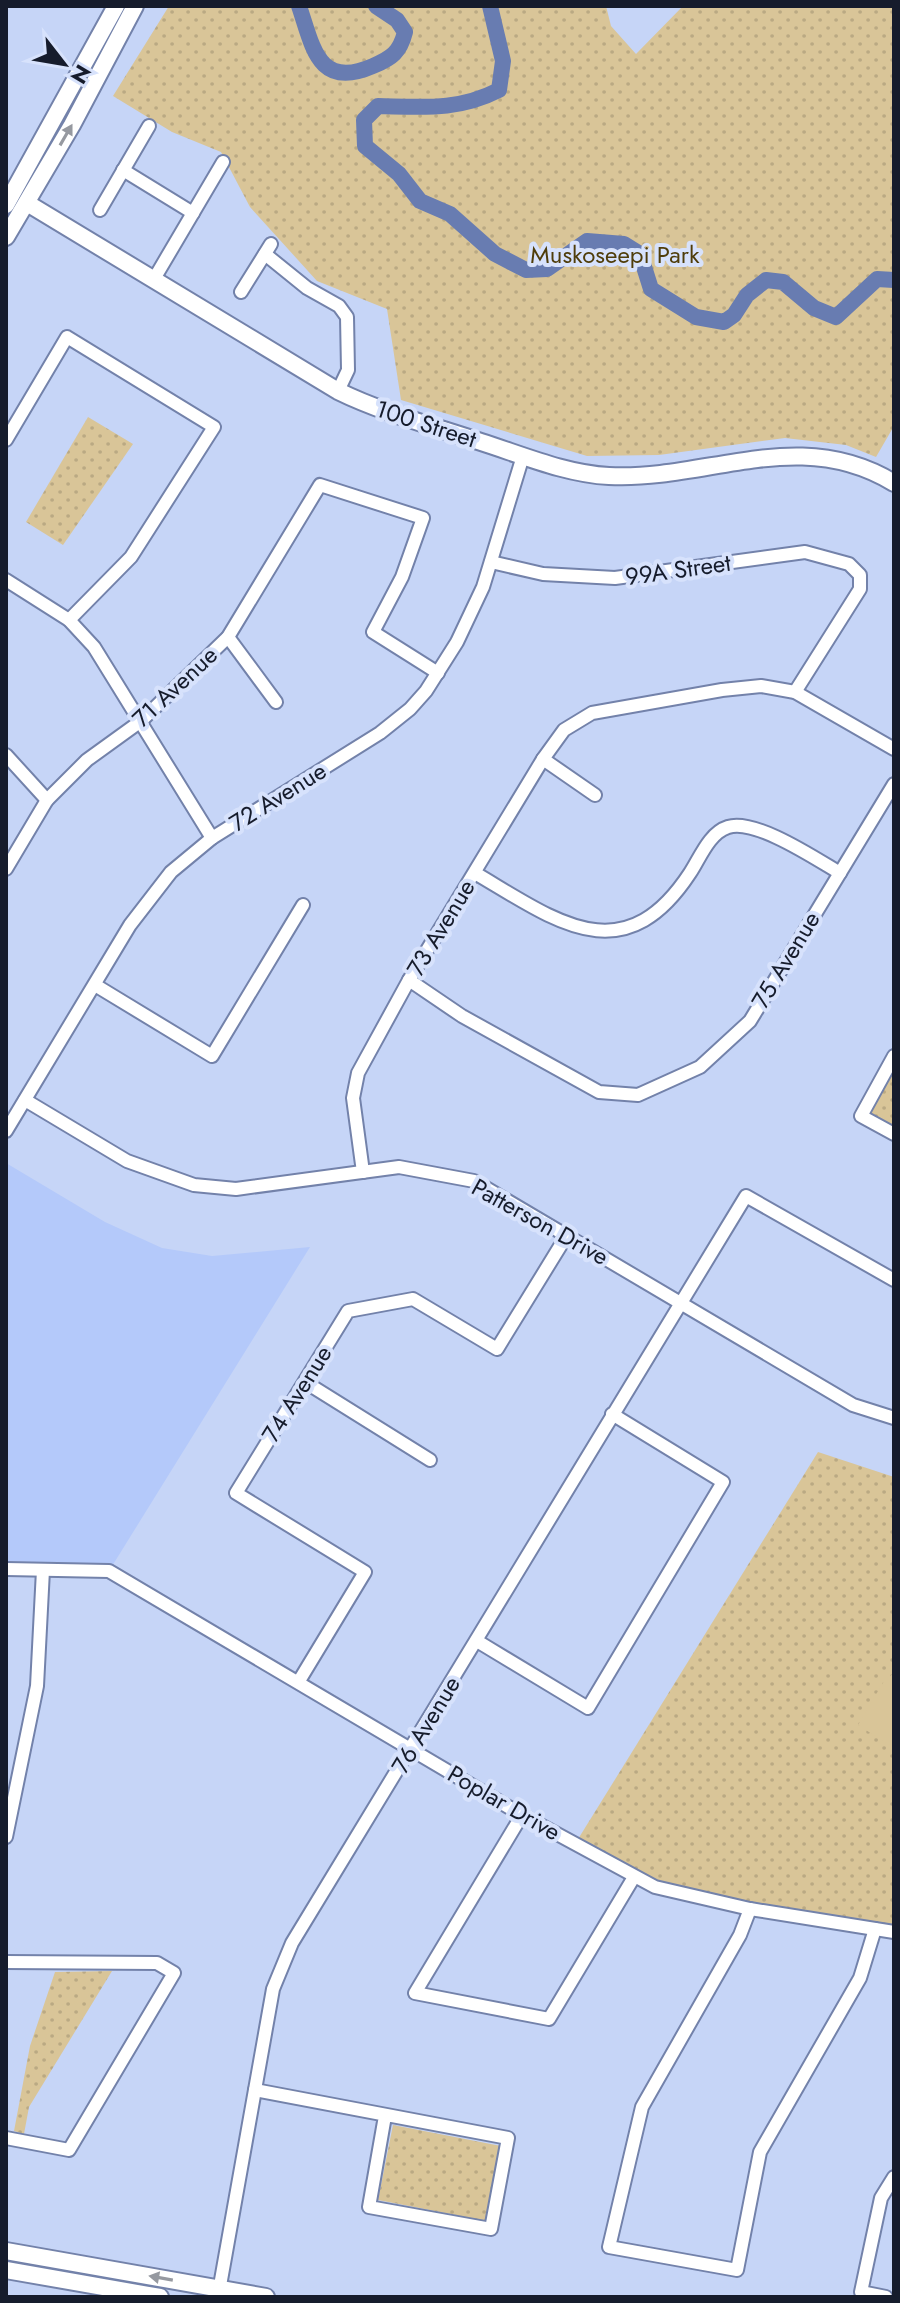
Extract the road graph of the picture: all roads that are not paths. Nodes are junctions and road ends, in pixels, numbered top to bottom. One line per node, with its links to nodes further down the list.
1 (116, 6): 6 (main road)
2 (135, 6): 6 (main road, one-way to 2)
3 (149, 126): 5 (street)
4 (223, 162): 8 (street)
5 (123, 170): 7 (street); 8 (street)
6 (13, 198): 9 (main road); 10 (main road, 100 Street)
7 (100, 210)
8 (193, 213): 10 (street)
9 (6, 237)
10 (154, 279): 12 (main road, 100 Street)
11 (241, 292): 12 (street)
12 (338, 391): 14 (main road, 100 Street)
13 (6, 440): 18 (street)
14 (523, 456): 15 (main road, 100 Street); 16 (street, 72 Avenue)
15 (894, 483)
16 (491, 562): 20 (street, 72 Avenue); 21 (street, 99A Street)
17 (6, 580): 18 (street)
18 (69, 620): 23 (street)
19 (228, 637): 20 (street, 71 Avenue); 22 (street); 23 (street, 71 Avenue)
20 (438, 673): 30 (street, 72 Avenue)
21 (795, 692): 24 (street); 26 (street, 73 Avenue)
22 (276, 702)
23 (141, 721): 29 (street, 71 Avenue); 30 (street)
24 (894, 749)
25 (6, 755): 29 (street)
26 (543, 759): 28 (street); 32 (street, 73 Avenue)
27 (894, 784): 33 (street, 75 Avenue)
28 (595, 795)
29 (47, 800): 31 (street, 71 Avenue)
30 (212, 838): 36 (street, 72 Avenue)
31 (6, 869)
32 (475, 873): 33 (street); 35 (street, 73 Avenue)
33 (840, 873): 35 (street, 75 Avenue)
34 (303, 905): 36 (street)
35 (409, 980): 41 (street, 73 Avenue)
36 (95, 985): 38 (street, 72 Avenue)
37 (894, 1056): 40 (street)
38 (25, 1100): 39 (street, 72 Avenue); 41 (street, Patterson Drive)
39 (6, 1131)
40 (894, 1134)
41 (363, 1172): 42 (street, Patterson Drive)
42 (567, 1235): 44 (street, Patterson Drive); 45 (street, 74 Avenue)
43 (894, 1280): 44 (street, 76 Avenue)
44 (680, 1302): 46 (street, 76 Avenue); 47 (street, Patterson Drive)
45 (305, 1382): 48 (street); 52 (street, 74 Avenue)
46 (612, 1414): 51 (street, 76 Avenue); 51 (street)
47 (894, 1418)
48 (430, 1460)
49 (6, 1569): 50 (street, Poplar Drive)
50 (43, 1570): 52 (street, Poplar Drive); 55 (street)
51 (477, 1641): 53 (street, 76 Avenue)
52 (299, 1681): 53 (street, Poplar Drive)
53 (411, 1749): 54 (street, Poplar Drive); 62 (street, 76 Avenue)
54 (522, 1815): 57 (street, Poplar Drive); 57 (street)
55 (6, 1830): 56 (street)
56 (6, 1837)
57 (634, 1877): 58 (street, Poplar Drive)
58 (750, 1909): 59 (street, Poplar Drive); 59 (street)
59 (875, 1929): 60 (street, Poplar Drive)
60 (894, 1932)
61 (6, 1962): 64 (street)
62 (255, 2090): 63 (street); 68 (street, 76 Avenue)
63 (385, 2116): 63 (street)
64 (6, 2138)
65 (894, 2177): 71 (street)
66 (6, 2251): 68 (main road, one-way to 66)
67 (6, 2270): 69 (main road)
68 (219, 2293): 70 (main road)
69 (160, 2297)
70 (266, 2297)
71 (886, 2297)

